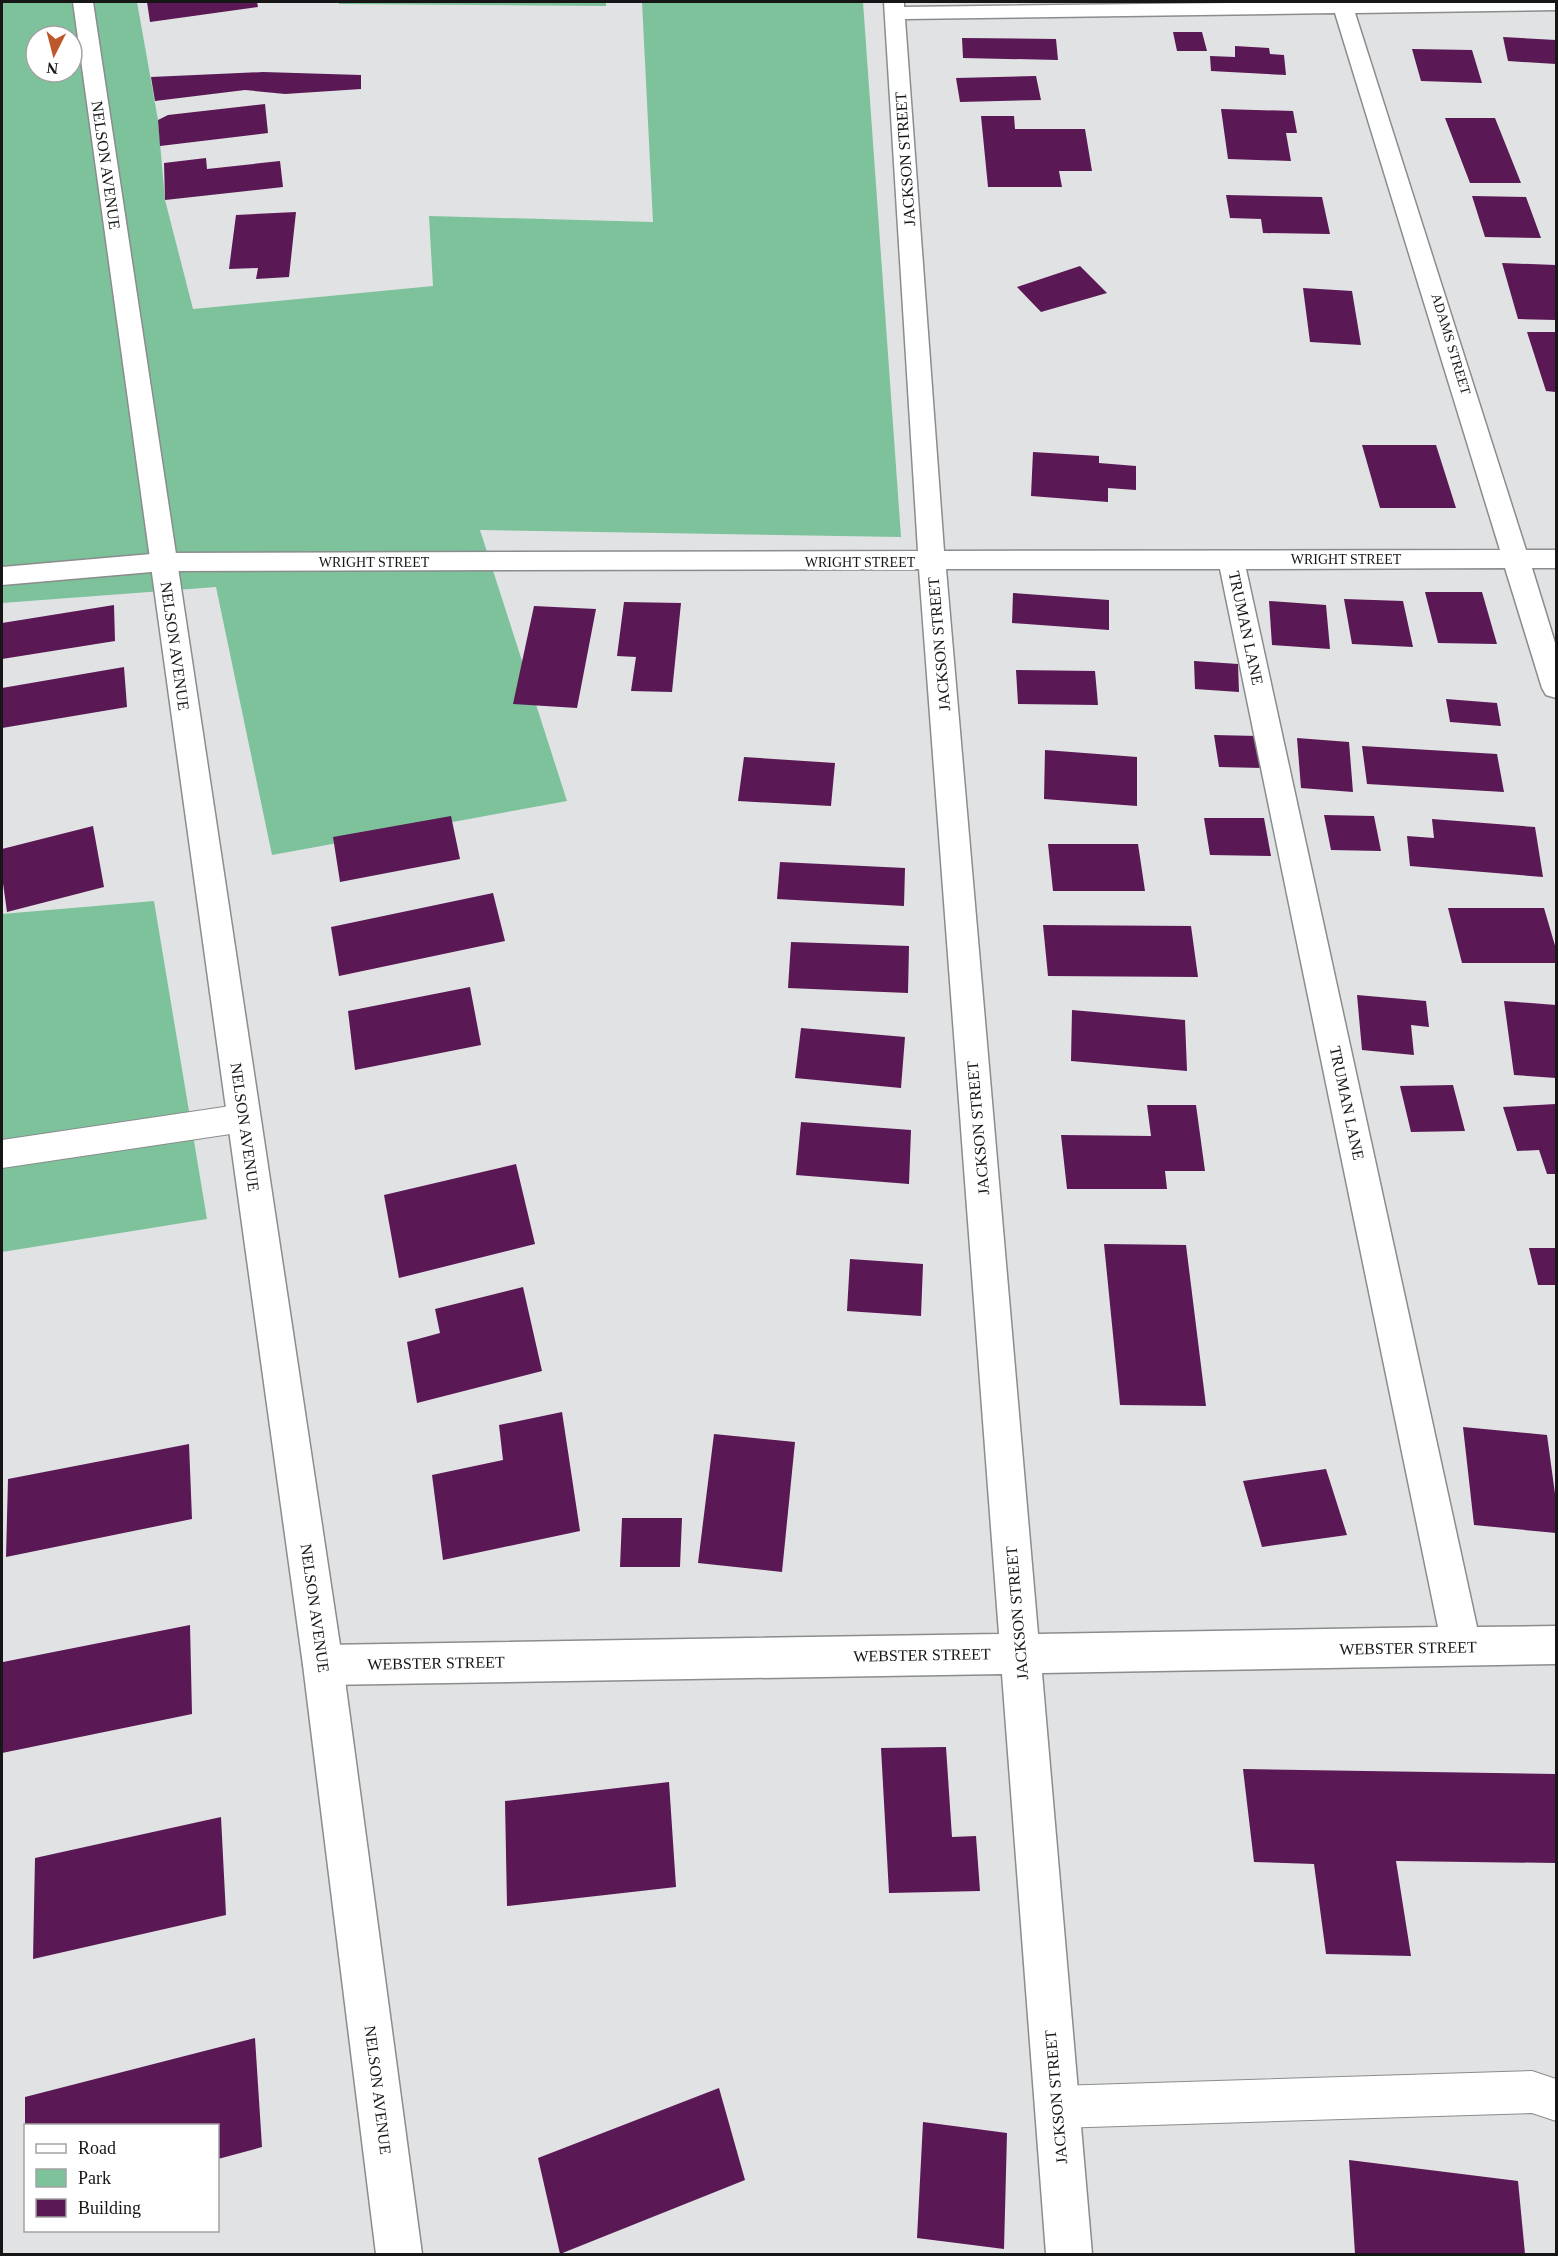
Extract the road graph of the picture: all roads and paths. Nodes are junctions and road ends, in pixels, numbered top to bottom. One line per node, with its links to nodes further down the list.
1 (82, 2): 9 (street, NELSON AVENUE)
2 (1344, 4): 3 (street); 4 (street); 6 (street, ADAMS STREET)
3 (1557, 4)
4 (895, 7): 8 (street, JACKSON STREET)
5 (1231, 559): 6 (street, WRIGHT STREET); 8 (street, WRIGHT STREET); 15 (street, TRUMAN LANE)
6 (1518, 559): 7 (street, WRIGHT STREET); 11 (street, ADAMS STREET)
7 (1557, 559)
8 (932, 561): 9 (street, WRIGHT STREET); 16 (street, JACKSON STREET)
9 (163, 562): 10 (street, WRIGHT STREET); 12 (street, NELSON AVENUE)
10 (2, 576)
11 (1557, 688)
12 (244, 1118): 13 (lane); 17 (street, NELSON AVENUE)
13 (2, 1154)
14 (1557, 1645): 15 (street, WEBSTER STREET)
15 (1462, 1647): 16 (street, WEBSTER STREET)
16 (1020, 1653): 17 (street, WEBSTER STREET); 19 (street, JACKSON STREET)
17 (323, 1665): 20 (street, NELSON AVENUE)
18 (1557, 2100): 19 (lane)
19 (1057, 2107): 21 (street, JACKSON STREET)
20 (399, 2254)
21 (1069, 2254)

